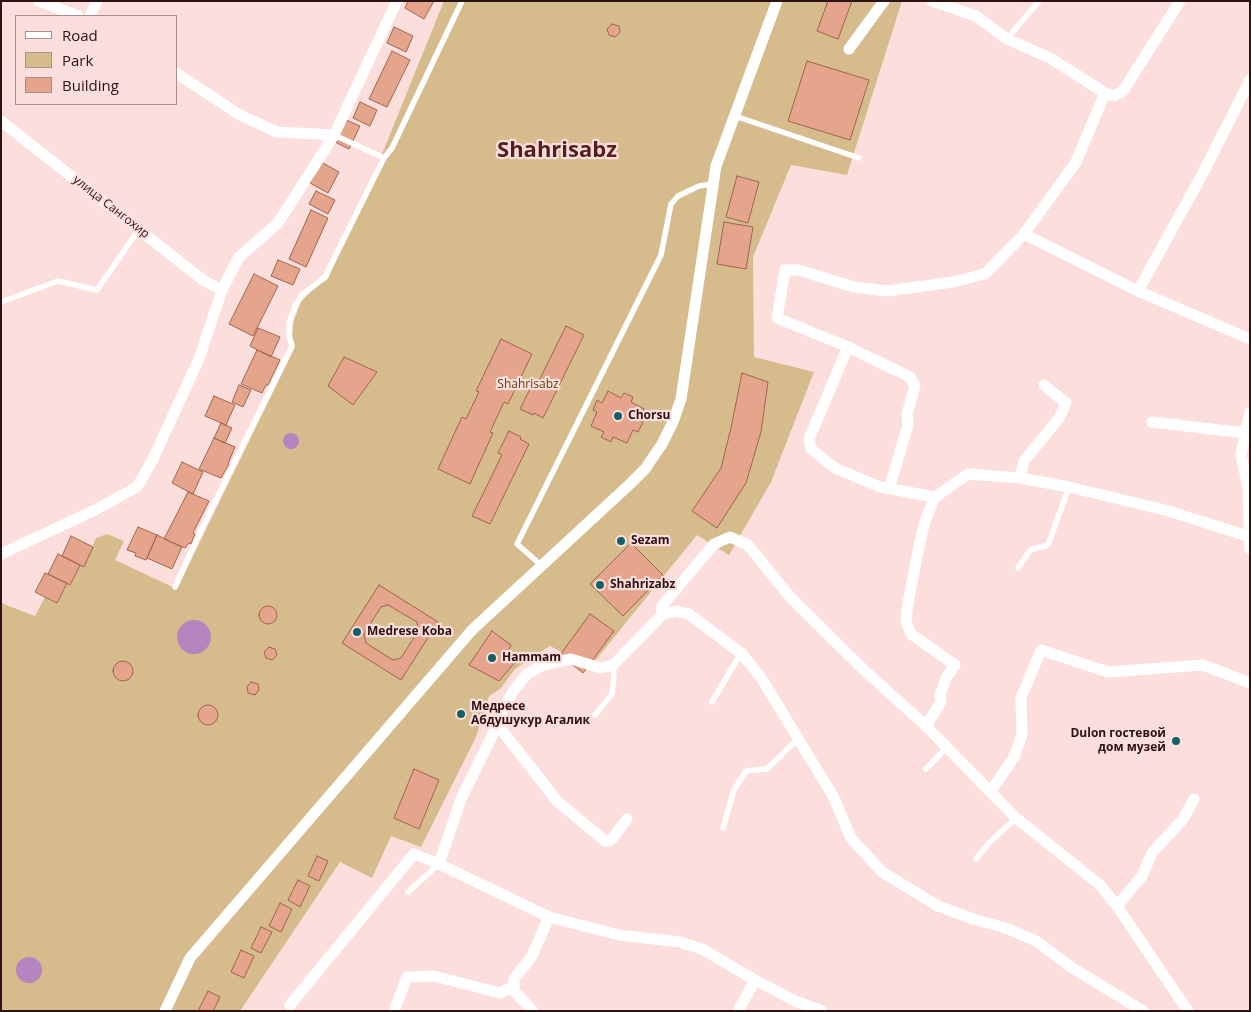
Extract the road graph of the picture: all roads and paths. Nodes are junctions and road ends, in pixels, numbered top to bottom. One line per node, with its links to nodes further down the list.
1 (39, 1): 10 (street)
2 (97, 1): 11 (street)
3 (462, 1): 20 (lane)
4 (777, 1): 17 (street)
5 (884, 1): 13 (street)
6 (932, 1): 12 (street)
7 (1039, 1): 12 (lane)
8 (1180, 1): 16 (street)
9 (392, 2): 19 (street)
10 (75, 15)
11 (90, 15)
12 (1007, 39): 16 (street)
13 (849, 49)
14 (178, 74): 19 (street)
15 (1250, 80): 26 (street)
16 (1105, 93): 24 (street)
17 (735, 116): 21 (lane); 22 (street)
18 (1, 121): 23 (street, улица Сангохир)
19 (334, 135): 20 (lane); 25 (street)
20 (384, 158): 42 (lane)
21 (859, 158)
22 (713, 184): 40 (street); 40 (lane)
23 (139, 229): 25 (street, улица Сангохир); 27 (lane)
24 (1024, 234): 26 (street); 29 (street)
25 (222, 290): 39 (street)
26 (1138, 291): 28 (street)
27 (1, 302)
28 (1250, 339)
29 (848, 347): 36 (street); 36 (street)
30 (1044, 385): 34 (street)
31 (1250, 412): 33 (street)
32 (1152, 422): 33 (street)
33 (1245, 433): 38 (street)
34 (1020, 478): 35 (street); 37 (street)
35 (1069, 487): 38 (street); 41 (lane)
36 (889, 489): 37 (street)
37 (935, 497): 50 (street)
38 (1249, 541)
39 (1, 554)
40 (541, 565): 67 (street)
41 (1018, 568)
42 (175, 587)
43 (662, 615): 44 (street); 45 (street); 50 (street)
44 (740, 653): 47 (lane); 51 (street)
45 (613, 665): 48 (lane); 49 (street)
46 (1250, 682): 54 (street)
47 (712, 702)
48 (595, 715)
49 (497, 724): 56 (street); 60 (street)
50 (926, 726): 52 (street)
51 (798, 739): 58 (lane); 72 (street)
52 (947, 747): 53 (lane); 54 (street)
53 (926, 769)
54 (991, 791): 57 (street)
55 (1194, 799): 62 (street)
56 (627, 818)
57 (1016, 818): 59 (lane); 62 (street)
58 (722, 828)
59 (976, 859)
60 (439, 864): 61 (lane); 63 (street); 66 (street)
61 (408, 892)
62 (1117, 906): 73 (street)
63 (549, 917): 64 (street); 65 (street)
64 (754, 980): 70 (street); 71 (street)
65 (514, 986): 68 (street); 69 (street)
66 (290, 1005)
67 (165, 1011)
68 (394, 1011)
69 (533, 1011)
70 (738, 1011)
71 (822, 1011)
72 (1143, 1011)
73 (1188, 1011)

